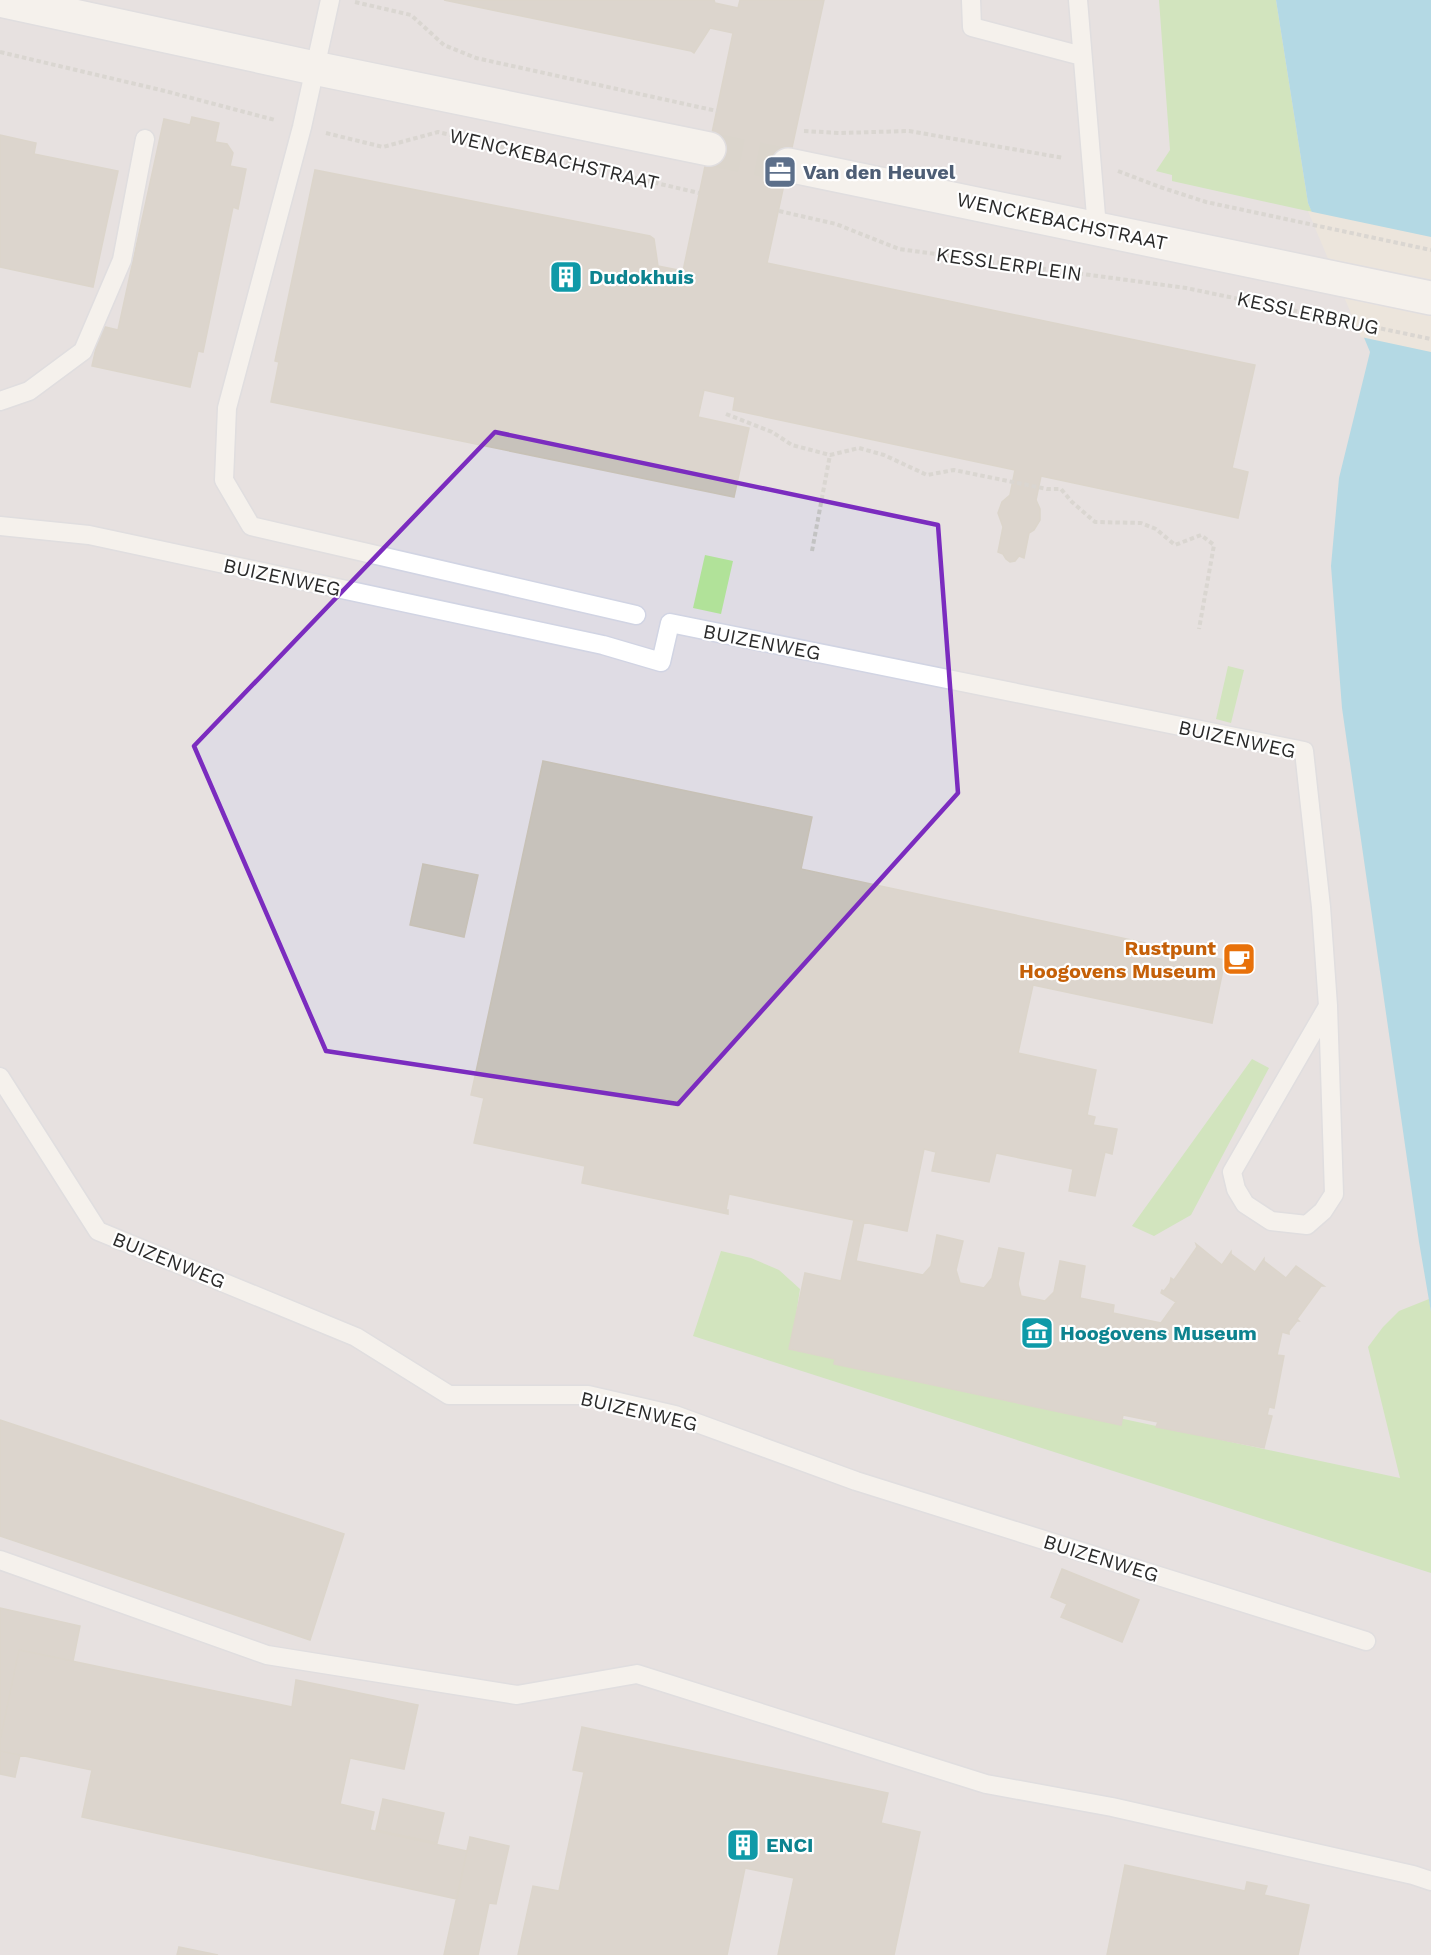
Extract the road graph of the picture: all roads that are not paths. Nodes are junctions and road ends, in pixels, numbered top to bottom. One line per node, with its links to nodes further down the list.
1 (0, 0): 6 (street, WENCKEBACHSTRAAT)
2 (330, 0): 6 (lane)
3 (971, 0): 5 (lane)
4 (1078, 0): 5 (lane)
5 (1082, 56): 10 (lane)
6 (314, 68): 8 (street, WENCKEBACHSTRAAT); 15 (lane)
7 (146, 139): 13 (lane)
8 (709, 149)
9 (788, 165): 10 (street, WENCKEBACHSTRAAT)
10 (1097, 228): 11 (street, WENCKEBACHSTRAAT)
11 (1195, 249): 12 (street, KESSLERBRUG)
12 (1431, 298)
13 (0, 401)
14 (0, 526): 16 (lane, BUIZENWEG)
15 (636, 615)
16 (1328, 1005): 16 (lane, BUIZENWEG)
17 (0, 1077): 19 (lane, BUIZENWEG)
18 (0, 1560): 20 (lane)
19 (1366, 1641)
20 (1413, 1875): 21 (lane); 22 (lane)
21 (1431, 1881)
22 (1431, 1889)

